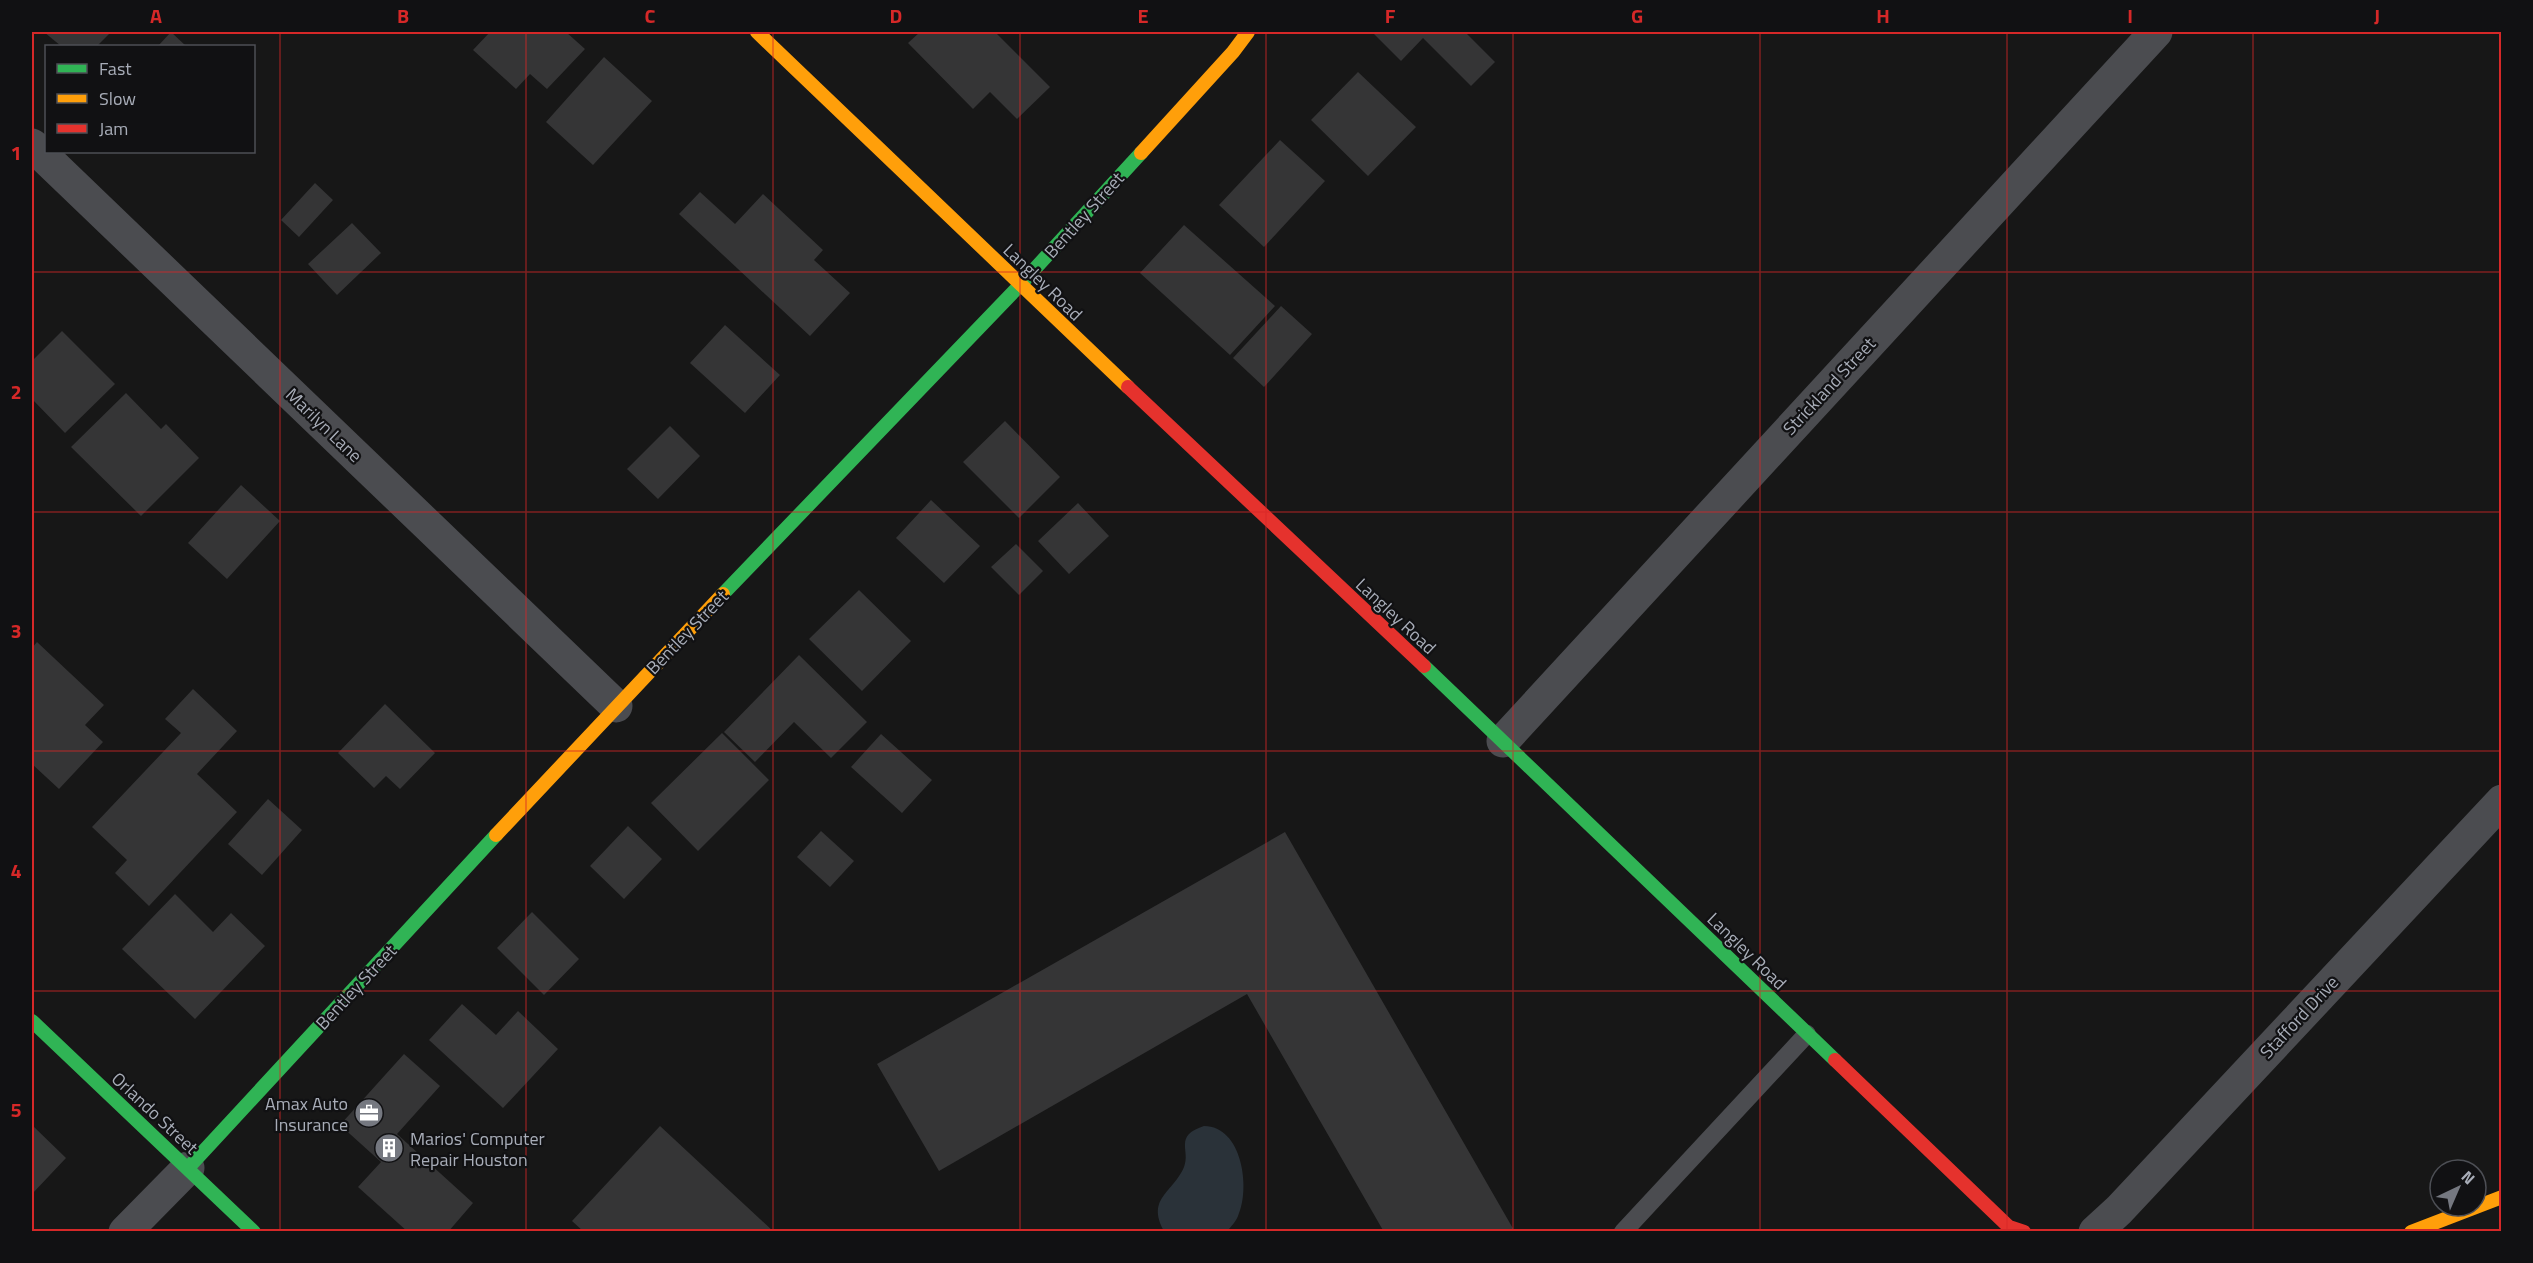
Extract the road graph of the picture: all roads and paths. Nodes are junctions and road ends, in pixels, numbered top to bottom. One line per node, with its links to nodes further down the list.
1 (757, 32): 5 (street, Langley Road)
2 (1248, 32): 5 (street, Bentley Street)
3 (2156, 32): 7 (street, Strickland Street)
4 (32, 145): 6 (street, Marilyn Lane)
5 (1020, 285): 6 (street, Bentley Street); 7 (street, Langley Road)
6 (616, 706): 11 (street, Bentley Street)
7 (1503, 741): 10 (street, Langley Road)
8 (2502, 801): 18 (street, Stafford Drive)
9 (32, 1021): 11 (street, Orlando Street)
10 (1807, 1034): 13 (street, Langley Road); 16 (lane)
11 (188, 1168): 14 (street, Bentley Street); 15 (street, Orlando Street)
12 (2502, 1197): 19 (street)
13 (2009, 1229): 17 (street, Langley Road)
14 (125, 1232)
15 (254, 1232)
16 (1623, 1232)
17 (2024, 1232)
18 (2095, 1232)
19 (2411, 1232)

